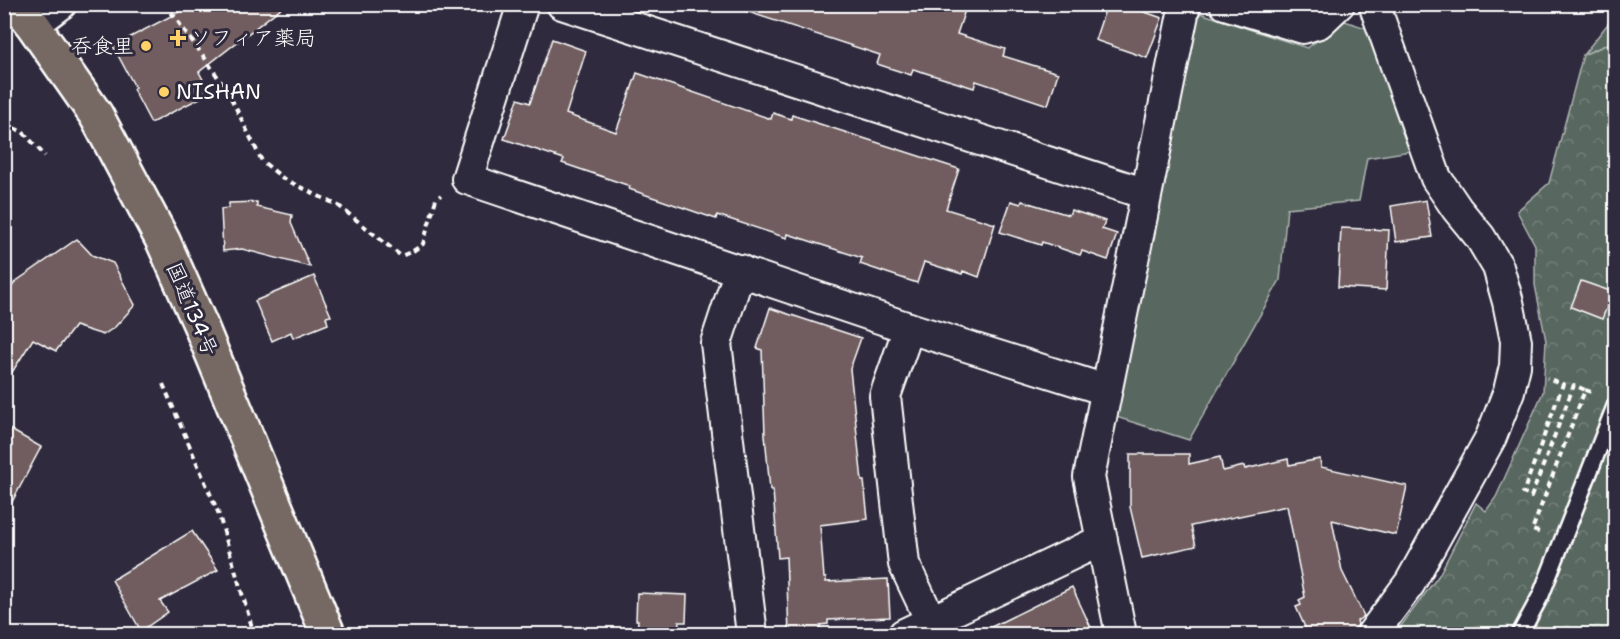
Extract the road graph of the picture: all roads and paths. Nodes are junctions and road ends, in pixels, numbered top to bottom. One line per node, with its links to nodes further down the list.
1 (61, 4): 9 (street)
2 (165, 4): 12 (path)
3 (523, 4): 12 (street)
4 (562, 4): 13 (street)
5 (1185, 4): 13 (street)
6 (1225, 4): 7 (street)
7 (1339, 4)
8 (1374, 4): 16 (street)
9 (25, 15): 24 (highway, 国道134号)
10 (4, 128): 11 (path)
11 (45, 156)
12 (467, 178): 14 (street)
13 (1146, 194): 18 (street)
14 (740, 270): 15 (street); 25 (street)
15 (909, 328): 18 (street); 22 (street)
16 (1515, 366): 20 (path); 28 (street)
17 (163, 384): 23 (path)
18 (1106, 390): 21 (street)
19 (1616, 404): 29 (lane)
20 (1542, 534)
21 (1102, 540): 22 (street); 27 (street)
22 (932, 621): 26 (street)
23 (254, 634)
24 (328, 634)
25 (752, 634)
26 (904, 634)
27 (1121, 634)
28 (1372, 634)
29 (1520, 634)

